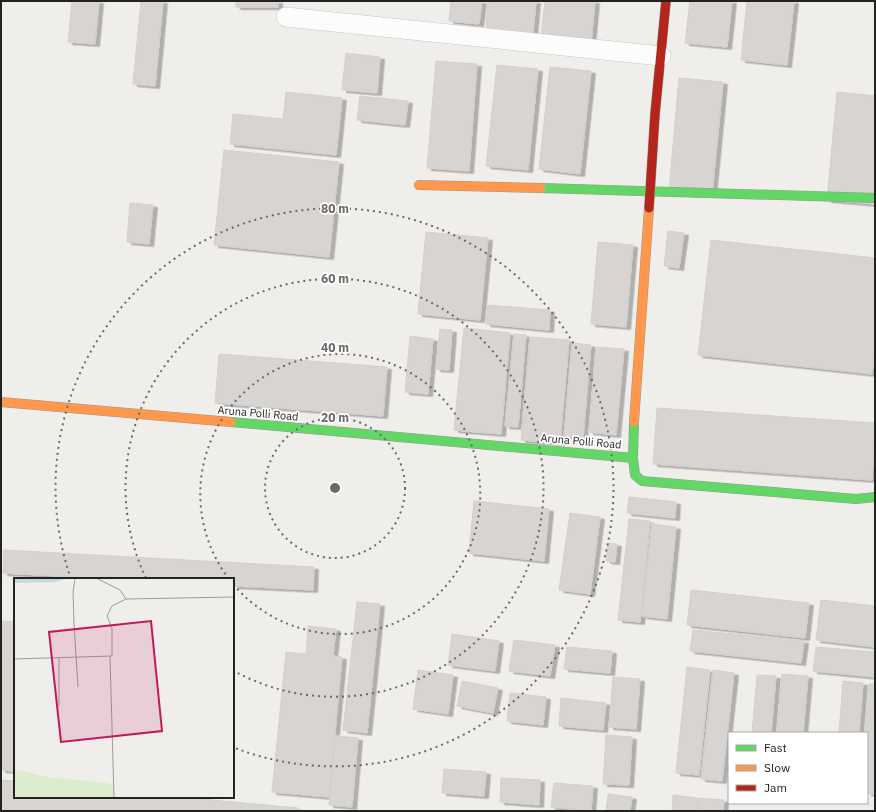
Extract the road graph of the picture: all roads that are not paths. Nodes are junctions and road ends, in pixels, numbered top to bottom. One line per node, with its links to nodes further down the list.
1 (666, 1): 3 (street)
2 (286, 17): 3 (street)
3 (661, 56): 5 (street)
4 (419, 185): 5 (street)
5 (650, 191): 6 (street); 8 (street)
6 (875, 198)
7 (1, 402): 8 (street, Aruna Polli Road)
8 (633, 458): 9 (street)
9 (875, 497)

